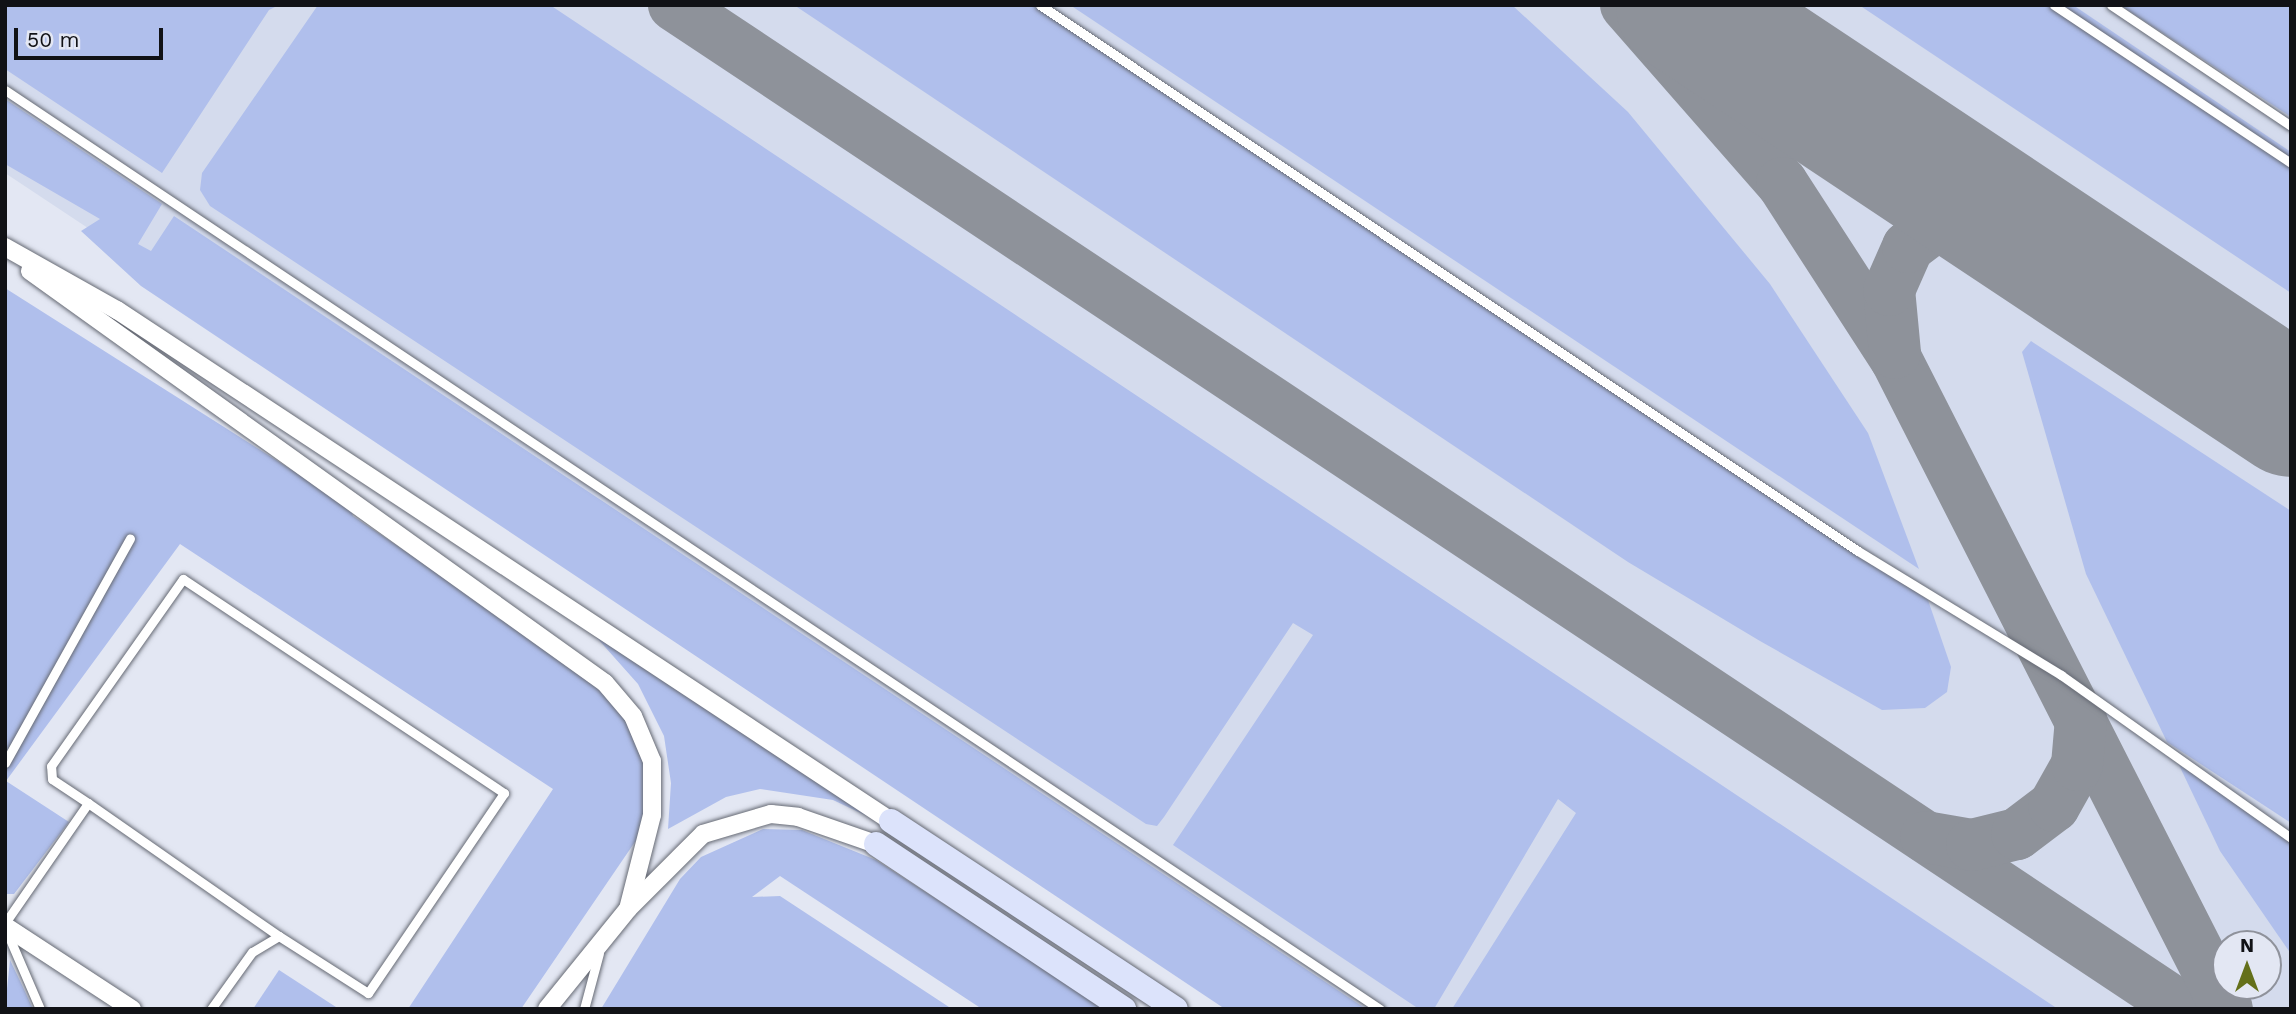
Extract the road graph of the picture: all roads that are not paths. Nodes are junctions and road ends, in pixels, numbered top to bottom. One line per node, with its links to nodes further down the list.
1 (1040, 5): 15 (lane)
2 (2054, 5): 6 (lane)
3 (2111, 5): 5 (lane)
4 (5, 90): 28 (lane)
5 (2291, 126)
6 (2291, 163)
7 (5, 247): 14 (street)
8 (5, 252): 17 (street)
9 (130, 538): 10 (lane)
10 (20, 737): 11 (lane); 12 (lane)
11 (5, 745)
12 (5, 763)
13 (88, 803): 18 (lane); 19 (lane); 19 (lane)
14 (891, 821): 27 (main road)
15 (2291, 838)
16 (876, 844): 17 (street); 26 (main road)
17 (628, 909): 20 (street)
18 (5, 926): 21 (lane); 22 (street)
19 (279, 936): 23 (lane)
20 (603, 941): 24 (street); 25 (lane)
21 (40, 1009)
22 (132, 1009)
23 (211, 1009)
24 (547, 1009)
25 (583, 1009)
26 (1124, 1009)
27 (1176, 1009)
28 (1380, 1009)

